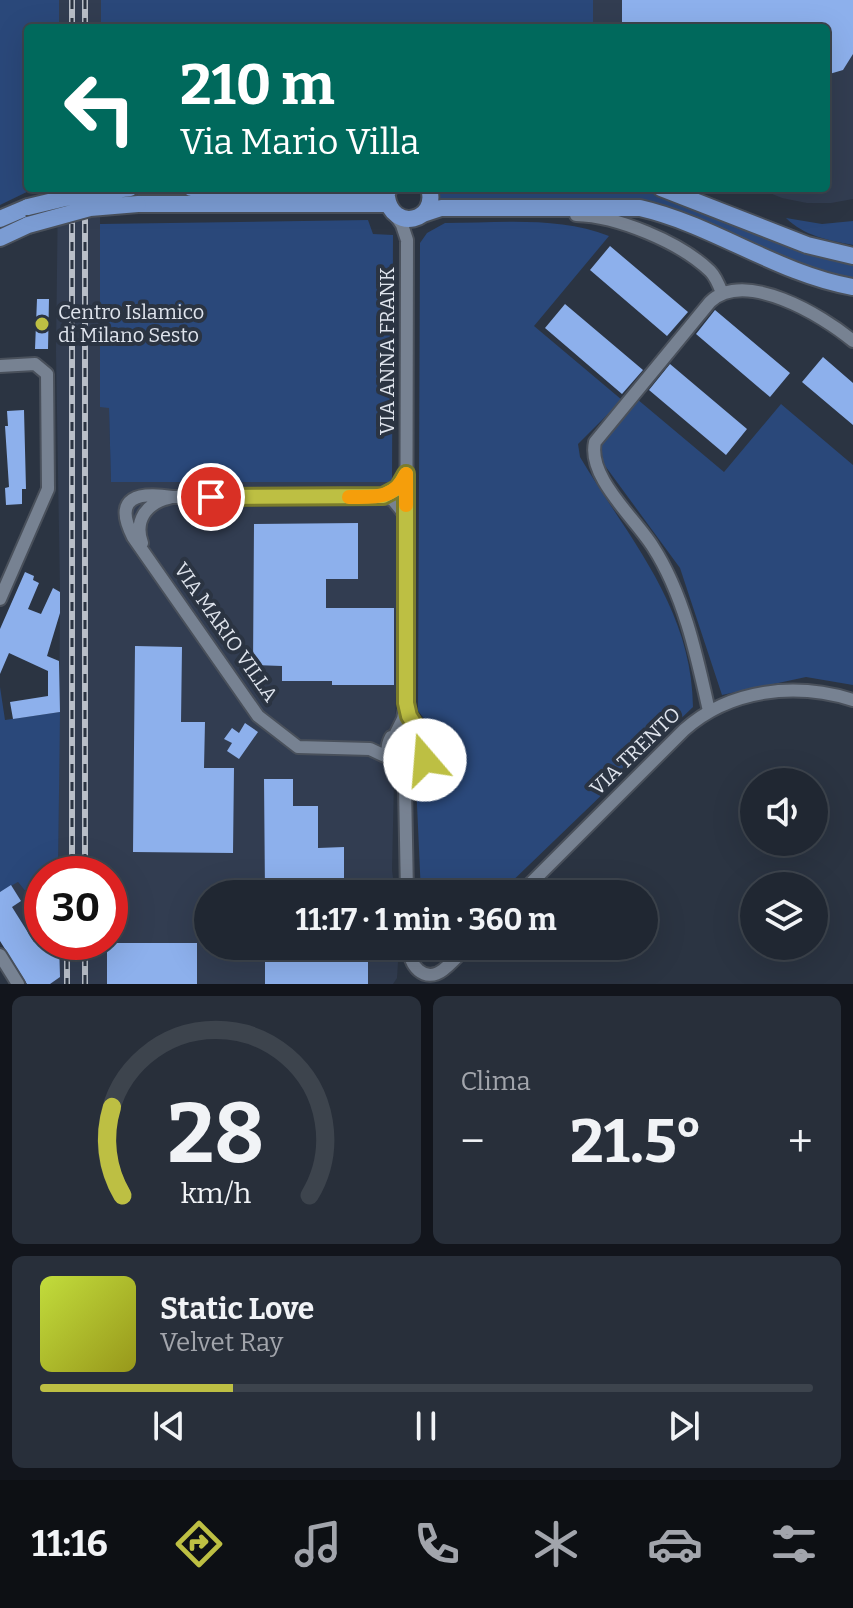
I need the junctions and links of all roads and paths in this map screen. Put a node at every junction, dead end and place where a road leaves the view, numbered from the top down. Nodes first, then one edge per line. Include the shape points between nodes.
1 (100, 192) edge
2 (263, 192) edge
3 (429, 192) edge
4 (671, 192) edge
5 (390, 199) edge
6 (522, 207) junction
7 (421, 215) junction
8 (0, 219) edge
9 (0, 238) edge
10 (407, 240) junction
11 (853, 256) edge
12 (850, 287) edge
13 (722, 293) junction
14 (853, 341) edge
15 (0, 366) edge
16 (406, 474) junction
17 (383, 496) junction
18 (172, 497) junction
19 (406, 516) junction
20 (145, 550) junction
21 (0, 599) edge
22 (853, 700) edge
23 (406, 703) junction
24 (709, 711) junction
25 (393, 735) junction
26 (421, 735) junction
27 (370, 749) junction
28 (392, 762) junction
29 (417, 768) junction
30 (406, 792) junction
31 (407, 880) edge
32 (534, 880) edge
33 (0, 955) edge
34 (448, 960) edge
35 (453, 960) edge
36 (410, 961) joint
37 (447, 966) junction
38 (18, 984) edge
39 (413, 984) edge
40 (430, 984) edge

1 - 8 main road, bridge via 28,207
2 - 5 main road
3 - 7 main road via 430,203
4 - 11 main road via 807,245
5 - 7 main road via 403,218
5 - 9 main road, bridge via 138,204 81,210
5 - 10 street, VIA ANNA FRANK
6 - 7 main road via 441,208
6 - 12 main road via 653,211
6 - 13 street via 541,214 593,216 648,232 708,269
7 - 10 street, VIA ANNA FRANK
10 - 16 street, VIA ANNA FRANK
13 - 14 street via 763,293 834,326
13 - 24 street via 600,433 593,451 601,478 649,540 669,576
15 - 21 street via 35,364 47,374 48,489
16 - 17 street via 398,488
16 - 19 street, VIA ANNA FRANK
17 - 18 street, VIA MARIO VILLA
17 - 19 street
18 - 20 street via 153,503 142,517 139,535
18 - 20 street, VIA MARIO VILLA via 146,494 126,508 129,529
19 - 23 street, VIA ANNA FRANK
20 - 27 street, VIA MARIO VILLA via 258,716 298,747
22 - 24 street, VIA TRENTO via 814,691 776,691
23 - 25 street, VIA ANNA FRANK
23 - 26 street, VIA ANNA FRANK
24 - 32 street, VIA TRENTO
25 - 26 street via 409,729
25 - 27 street
25 - 28 street via 386,750
26 - 29 street via 428,753
27 - 28 street, VIA MARIO VILLA
28 - 29 street via 409,771
28 - 30 street
29 - 30 street
30 - 31 street
33 - 38 street
34 - 37 street
35 - 37 street
36 - 37 street via 425,974
36 - 39 street
37 - 40 street

